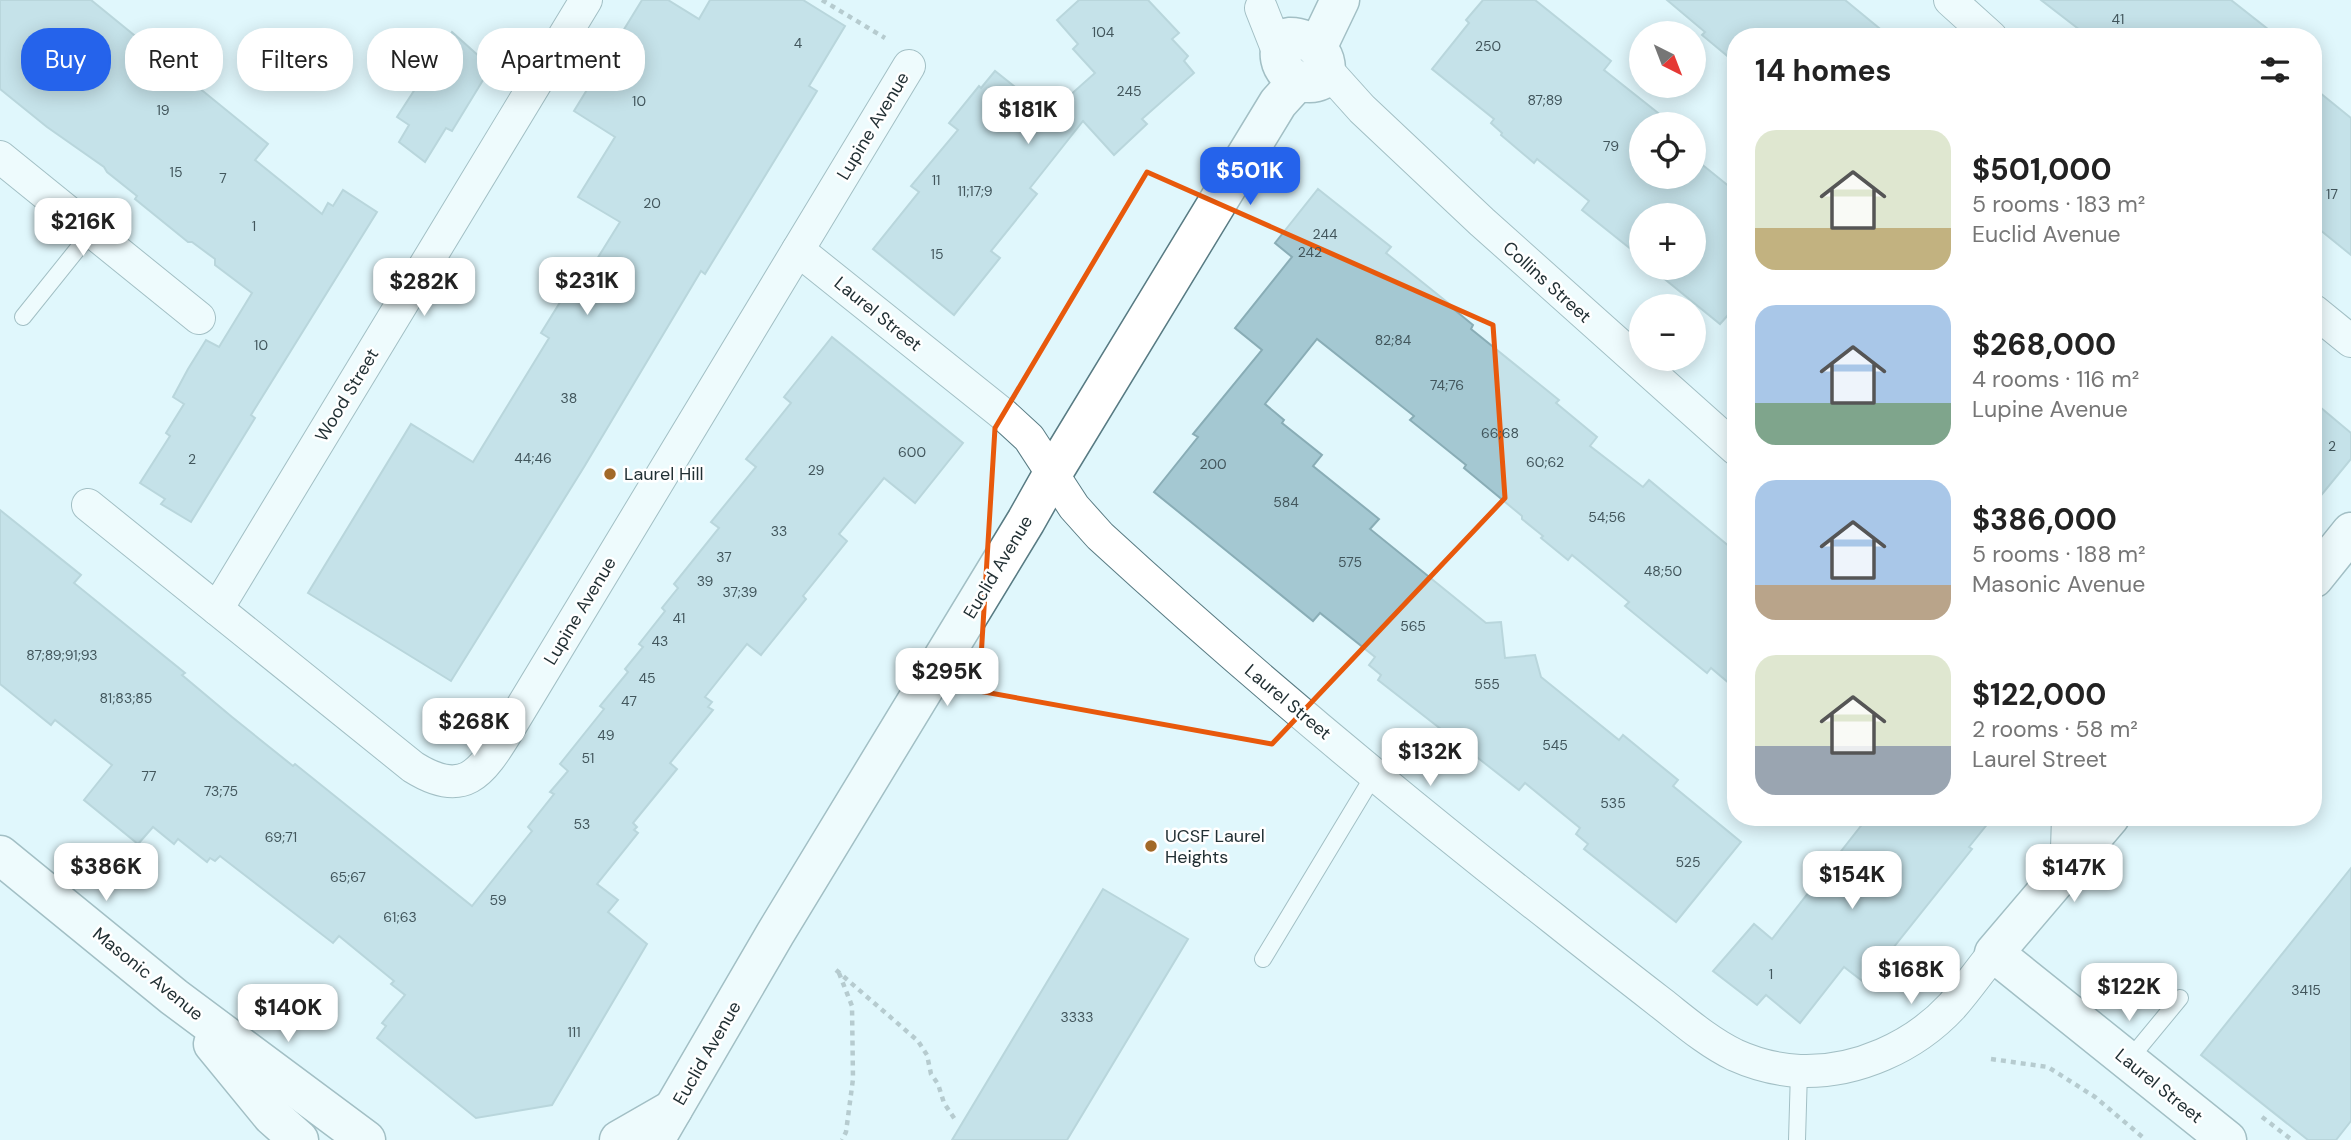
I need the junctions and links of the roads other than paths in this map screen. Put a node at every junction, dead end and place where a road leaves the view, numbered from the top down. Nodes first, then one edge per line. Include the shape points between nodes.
1 (586, 0) edge
2 (1951, 0) edge
3 (1340, 1) edge
4 (1258, 4) edge
5 (1981, 28) edge
6 (1298, 65) junction
7 (909, 66) dead end
8 (0, 157) edge
9 (92, 231) junction
10 (798, 250) junction
11 (23, 317) dead end
12 (2322, 317) edge
13 (199, 318) dead end
14 (2351, 341) edge
15 (1727, 441) edge
16 (1053, 473) junction
17 (88, 505) dead end
18 (2351, 532) edge
19 (2322, 569) edge
20 (217, 610) junction
21 (1374, 775) junction
22 (2068, 826) edge
23 (2102, 826) edge
24 (0, 856) edge
25 (2063, 871) junction
26 (1994, 953) junction
27 (1263, 959) dead end
28 (174, 997) junction
29 (2180, 998) dead end
30 (2128, 1061) junction
31 (1800, 1071) junction
32 (677, 1124) edge
33 (299, 1140) edge
34 (366, 1140) edge
35 (619, 1140) edge
36 (655, 1140) edge
37 (1797, 1140) edge
38 (2227, 1140) edge

1 - 20 street, Wood Street
2 - 5 street
3 - 6 street, Euclid Avenue
4 - 6 street, Collins Street
6 - 15 street, Collins Street via 1362,109 1538,275
6 - 16 street, Euclid Avenue
7 - 10 street, Lupine Avenue
8 - 9 street
9 - 11 lane
9 - 13 street
10 - 16 street, Laurel Street via 1004,415 1029,438
10 - 20 street, Lupine Avenue via 498,746 477,773 446,783 413,767
12 - 14 street
16 - 21 street, Laurel Street via 1100,536
16 - 32 street, Euclid Avenue via 775,934
17 - 20 street, Lupine Avenue
18 - 19 street
21 - 27 lane
21 - 31 street, Laurel Street via 1702,1035 1735,1055
22 - 25 street
23 - 25 street
24 - 28 street, Masonic Avenue
25 - 26 street
26 - 30 street, Laurel Street
26 - 31 street, Laurel Street via 1950,1007 1895,1049 1864,1063
28 - 33 street via 272,1116
28 - 34 street, Masonic Avenue
29 - 30 lane
30 - 38 street, Laurel Street
31 - 37 lane
32 - 35 street
32 - 36 street, Euclid Avenue

